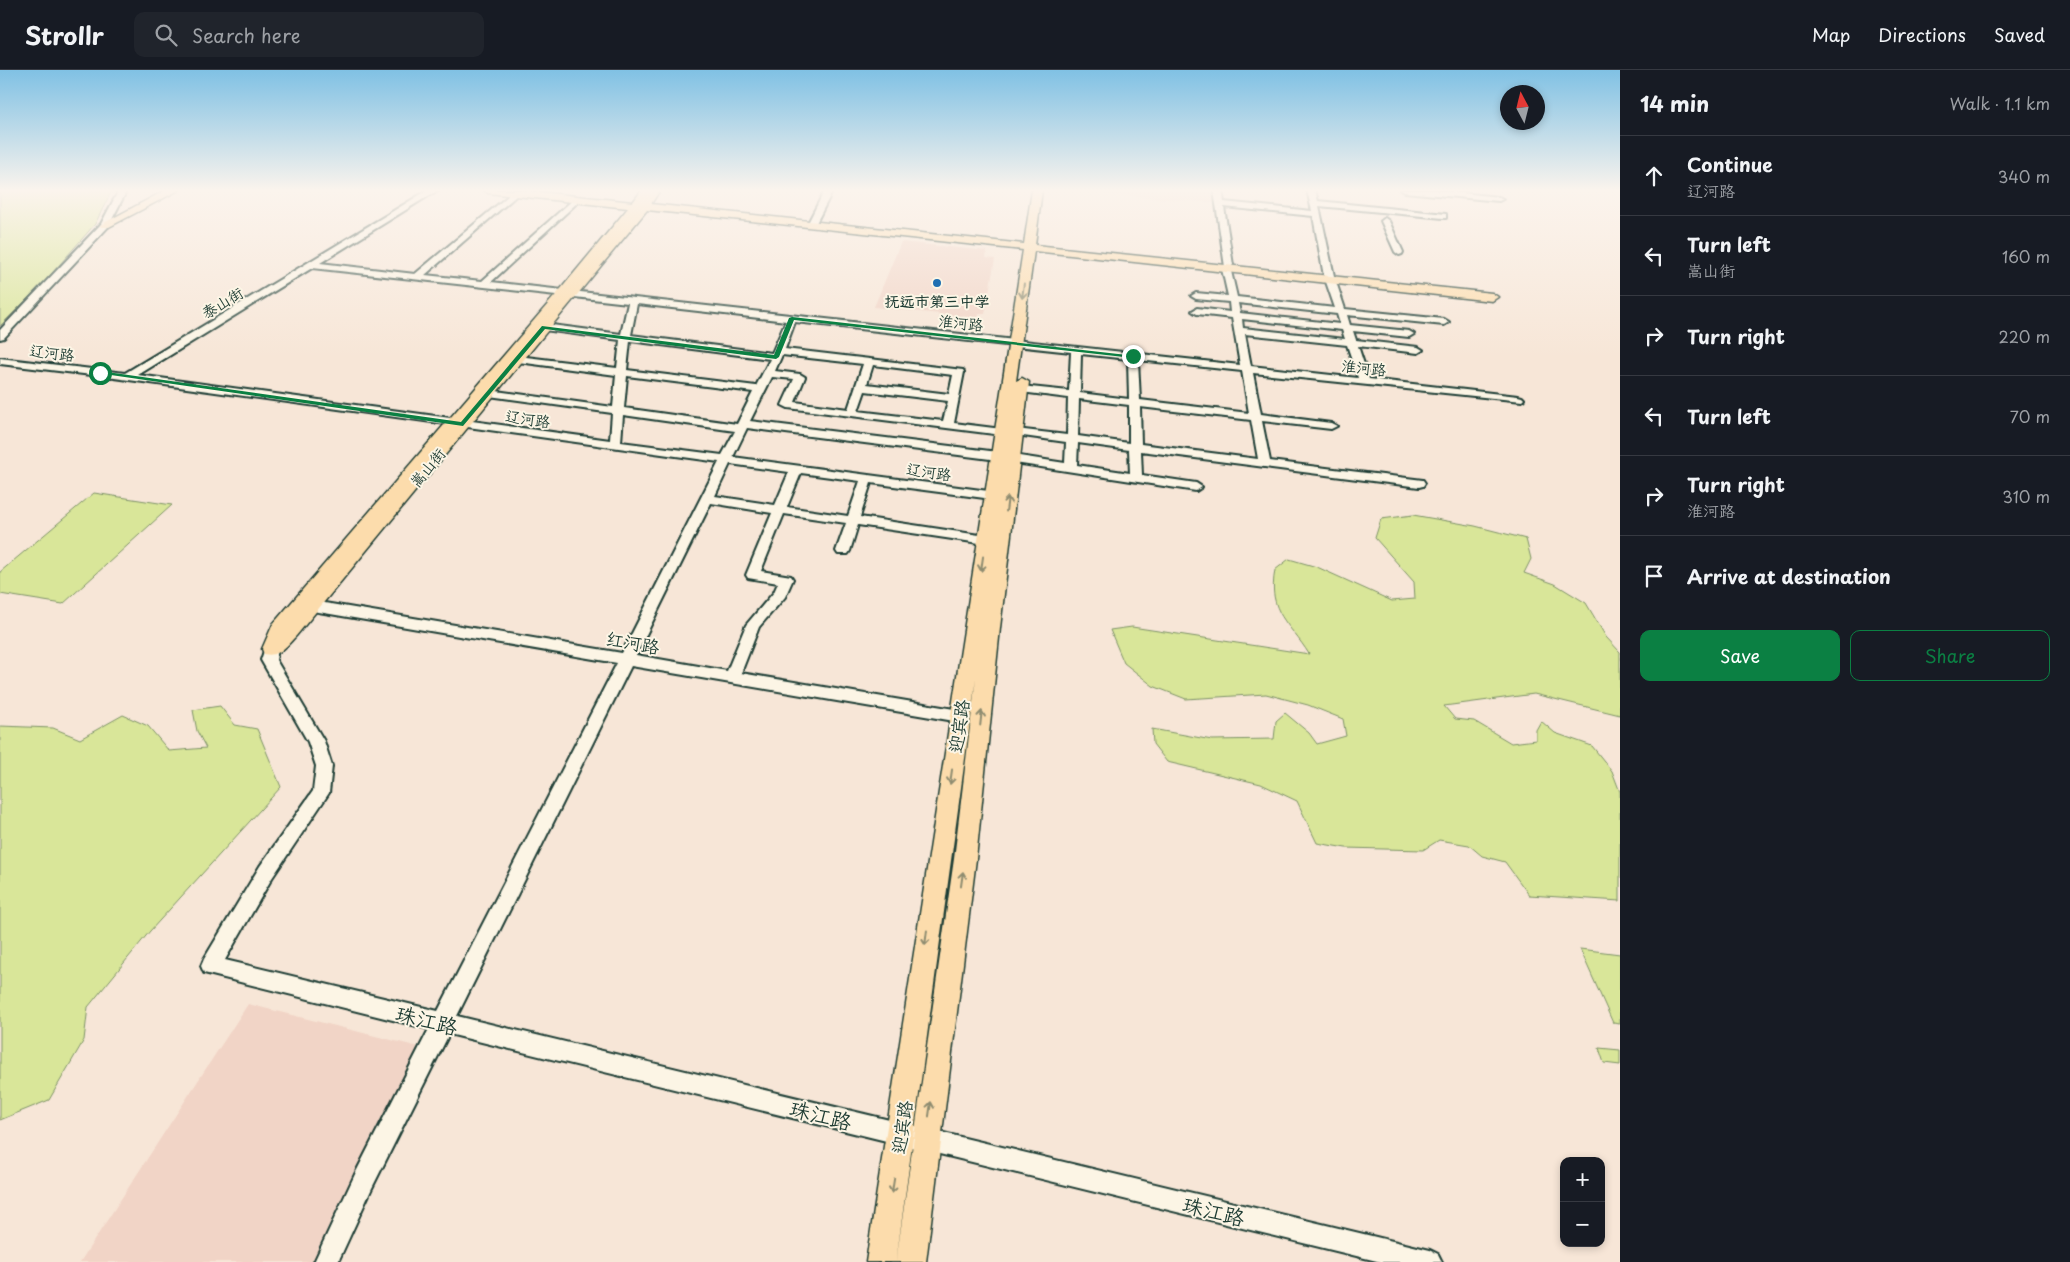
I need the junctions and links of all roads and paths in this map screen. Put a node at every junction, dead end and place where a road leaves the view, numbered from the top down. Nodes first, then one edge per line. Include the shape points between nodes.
1 (84, 246) edge
2 (343, 246) edge
3 (455, 246) edge
4 (526, 246) edge
5 (607, 246) edge
6 (1025, 246) edge
7 (1025, 246) edge
8 (1028, 246) junction
9 (1225, 246) edge
10 (1324, 246) edge
11 (1396, 246) edge
12 (1399, 252) dead end
13 (311, 265) junction
14 (1227, 267) junction
15 (417, 277) junction
16 (1330, 278) junction
17 (484, 284) junction
18 (568, 294) junction
19 (1491, 295) dead end
20 (1196, 296) dead end
21 (633, 300) junction
22 (1232, 300) junction
23 (1032, 306) dead end
24 (1197, 311) dead end
25 (1340, 311) junction
26 (1236, 315) junction
27 (792, 318) junction
28 (1444, 322) dead end
29 (544, 327) junction
30 (1346, 327) junction
31 (1238, 330) junction
32 (1409, 334) dead end
33 (0, 336) edge
34 (625, 338) junction
35 (1352, 343) junction
36 (1021, 344) junction
37 (1076, 350) junction
38 (1418, 350) dead end
39 (777, 354) junction
40 (1133, 356) junction
41 (518, 358) junction
42 (0, 361) edge
43 (869, 362) junction
44 (1246, 369) junction
45 (621, 371) junction
46 (768, 373) junction
47 (126, 376) junction
48 (1365, 382) junction
49 (861, 387) junction
50 (1022, 389) junction
51 (760, 390) junction
52 (489, 393) junction
53 (1075, 395) junction
54 (954, 398) junction
55 (1518, 400) dead end
56 (1135, 402) junction
57 (617, 411) junction
58 (852, 413) junction
59 (1255, 416) junction
60 (459, 424) junction
61 (948, 425) junction
62 (742, 426) junction
63 (1331, 426) dead end
64 (1009, 432) junction
65 (1072, 439) junction
66 (615, 445) junction
67 (1135, 448) junction
68 (1005, 458) junction
69 (726, 460) junction
70 (1265, 464) junction
71 (797, 468) junction
72 (1070, 468) junction
73 (867, 477) junction
74 (1136, 477) junction
75 (1419, 483) dead end
76 (1196, 487) dead end
77 (992, 495) junction
78 (707, 499) junction
79 (779, 509) junction
80 (853, 520) junction
81 (986, 540) junction
82 (842, 551) dead end
83 (306, 605) junction
84 (269, 654) joint
85 (627, 660) junction
86 (732, 678) junction
87 (960, 716) junction
88 (444, 1023) junction
89 (901, 1134) junction
90 (926, 1140) junction
91 (326, 1262) edge
92 (882, 1262) edge
93 (911, 1262) edge
94 (1430, 1262) edge

1 - 33 street
2 - 13 street, 泰山街
3 - 15 street
4 - 17 street
5 - 18 main road, 嵩山街
6 - 8 main road
7 - 8 main road
8 - 14 main road
8 -> 36 main road, 迎宾路
9 - 14 street
10 - 16 street
11 - 12 street
13 - 15 street, 淮河路
13 - 47 street, 泰山街
14 - 16 main road
14 - 22 street
15 - 17 street, 淮河路
16 - 19 main road
16 - 25 street
17 - 18 street, 淮河路
18 - 21 street, 淮河路
18 - 29 main road, 嵩山街
18 - 60 main road, 嵩山街
20 - 22 street
21 - 27 street, 淮河路
21 - 34 street
22 - 25 street
22 - 26 street
23 - 36 main road, 迎宾路
24 - 26 street
25 - 28 street
25 - 30 street
26 - 30 street
26 - 31 street
27 - 36 street, 淮河路
27 - 39 street
29 - 34 street
29 - 41 main road, 嵩山街
30 - 32 street
30 - 35 street
31 - 35 street
31 - 44 street
34 - 39 street
34 - 45 street
35 - 38 street
35 - 48 street
36 - 37 street, 淮河路
36 - 50 main road, 迎宾路
36 - 64 main road, 迎宾路
37 - 40 street, 淮河路
37 - 53 street
39 - 43 street
39 - 46 street
40 - 44 street, 淮河路
40 - 56 street
41 - 45 street
41 - 52 main road, 嵩山街
42 - 47 street, 辽河路
43 - 49 street
43 - 54 street via 959,372
44 - 48 street, 淮河路
44 - 59 street
45 - 51 street
45 - 57 street
46 - 51 street
46 - 58 street via 800,377 788,405
47 - 60 street, 辽河路
48 - 55 street, 淮河路
49 - 54 street
49 - 58 street
50 - 53 street
50 - 64 main road, 迎宾路
51 - 62 street
52 - 57 street
52 - 60 main road, 嵩山街
53 - 56 street
53 - 65 street
54 - 61 street
56 - 59 street
56 - 67 street
57 - 62 street
57 - 66 street
58 - 61 street
59 - 63 street
59 - 70 street
60 - 66 street, 辽河路
60 - 83 main road, 嵩山街
61 - 64 street
62 - 68 street
62 - 69 street
64 - 65 street
64 - 68 main road, 迎宾路
65 - 67 street
65 - 72 street
66 - 69 street, 辽河路
67 - 70 street
67 - 74 street
68 - 72 street
68 - 77 main road, 迎宾路
90 -> 68 main road, 迎宾路 via 965,860
69 - 71 street, 辽河路
69 - 78 street
70 - 75 street
71 - 73 street, 辽河路
71 - 79 street
72 - 74 street
73 - 77 street, 辽河路
73 - 80 street
74 - 76 street
77 - 81 main road, 迎宾路
78 - 79 street
78 - 85 street
79 - 80 street
79 - 86 street via 753,575 786,579 780,594 753,625
80 - 81 street
80 - 82 street
81 -> 87 main road, 迎宾路
83 - 84 main road, 嵩山街 via 280,630
83 - 85 street, 红河路
84 - 88 street, 珠江路 via 316,741 324,766 321,793 266,872 211,966
85 - 86 street, 红河路
85 - 88 street
86 - 87 street, 红河路
87 -> 89 main road, 迎宾路
88 - 89 street, 珠江路
88 - 91 street
89 - 90 street, 珠江路
89 -> 92 main road, 迎宾路
90 - 93 main road, 迎宾路
90 - 94 street, 珠江路

